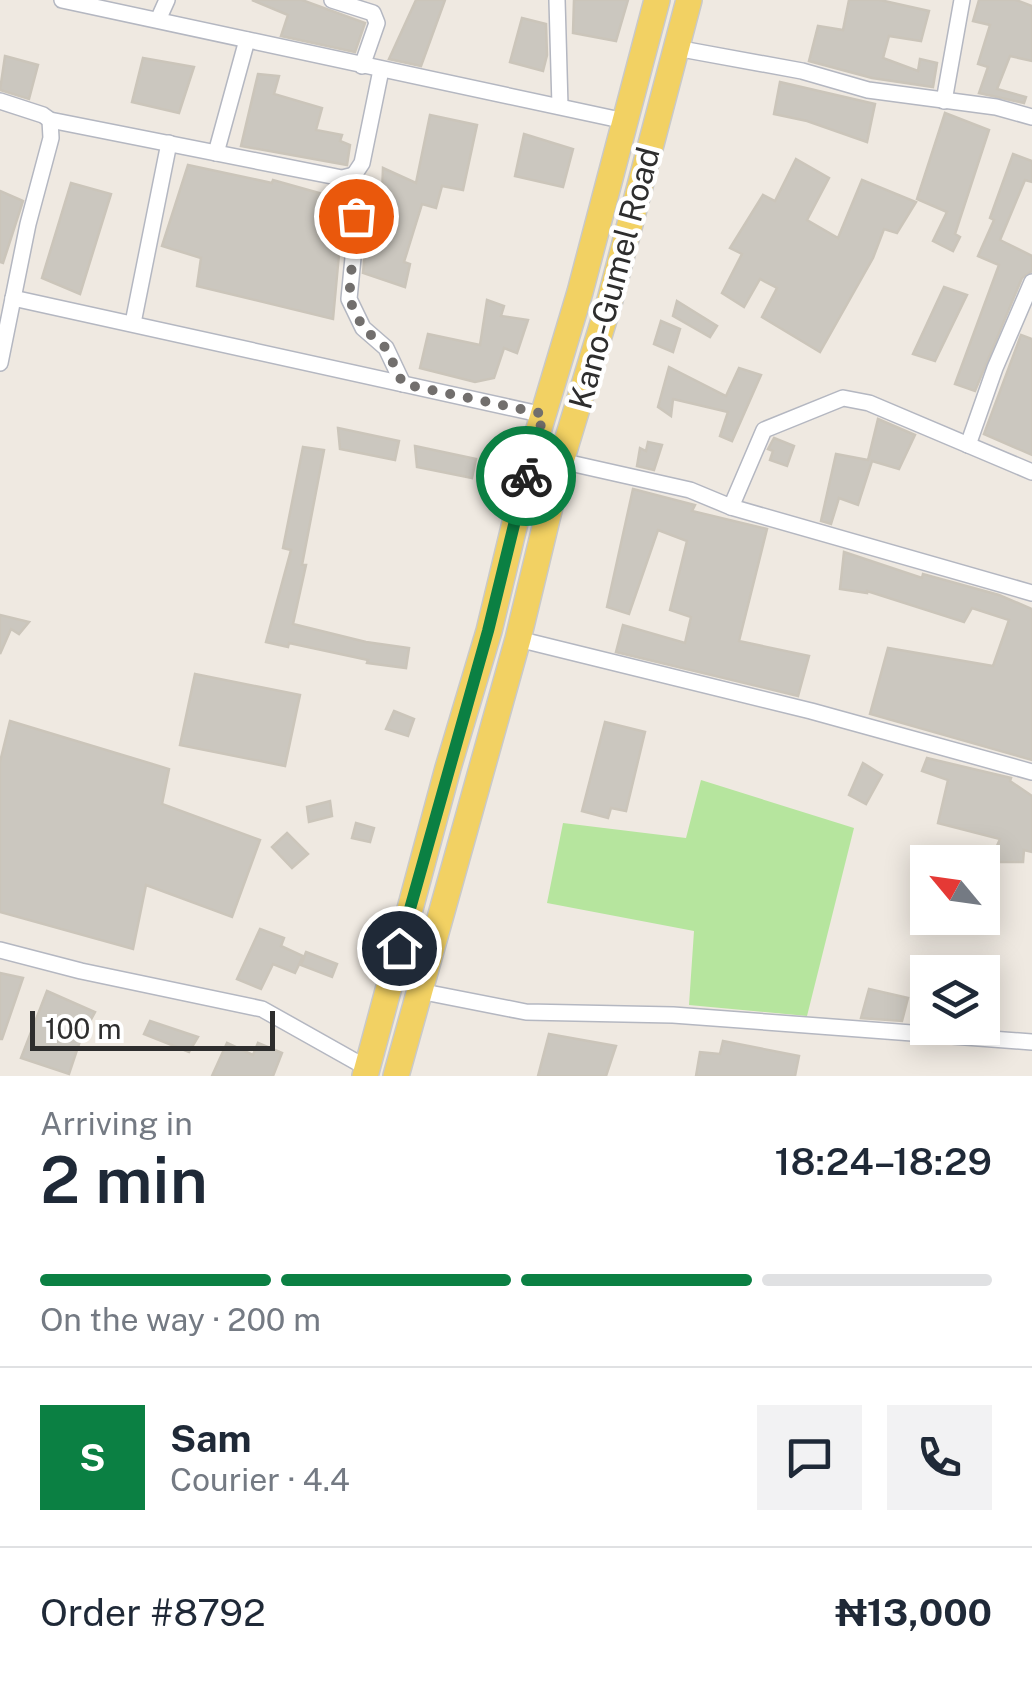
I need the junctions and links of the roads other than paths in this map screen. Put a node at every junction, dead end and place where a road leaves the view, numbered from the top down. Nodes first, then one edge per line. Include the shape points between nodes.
1 (62, 0) edge
2 (167, 0) edge
3 (332, 0) edge
4 (557, 0) edge
5 (658, 0) edge
6 (689, 0) edge
7 (962, 0) edge
8 (158, 20) junction
9 (247, 40) junction
10 (676, 48) junction
11 (362, 66) junction
12 (382, 70) junction
13 (0, 101) edge
14 (944, 102) junction
15 (560, 106) junction
16 (1032, 117) edge
17 (50, 120) junction
18 (625, 121) junction
19 (169, 143) junction
20 (216, 153) junction
21 (354, 175) junction
22 (1032, 282) edge
23 (12, 298) junction
24 (132, 323) junction
25 (1014, 326) junction
26 (1032, 331) edge
27 (0, 362) edge
28 (403, 384) junction
29 (544, 414) junction
30 (968, 445) junction
31 (562, 461) junction
32 (1032, 472) edge
33 (731, 507) junction
34 (1032, 593) edge
35 (518, 639) junction
36 (1032, 772) edge
37 (0, 950) edge
38 (419, 992) junction
39 (1032, 1042) edge
40 (366, 1072) edge
41 (396, 1076) edge

1 - 8 street
2 - 8 street
3 - 11 street via 372,13 377,23
4 - 15 street
5 - 18 main road, Kano-Gumel Road
6 - 10 main road, Kano-Gumel Road
7 - 14 street
8 - 9 street
9 - 11 street
9 - 20 street
10 - 14 street
10 - 31 main road, Kano-Gumel Road
11 - 12 street
12 - 15 street
12 - 21 street
13 - 17 street
14 - 16 street
15 - 18 street
17 - 19 street
17 - 23 street via 52,138
18 - 29 main road, Kano-Gumel Road
19 - 20 street
19 - 24 street
20 - 21 street
21 - 28 street via 359,196 349,299
22 - 25 street
23 - 24 street
23 - 27 street
24 - 28 street
25 - 26 street
25 - 30 street
28 - 29 street
29 - 40 main road, Kano-Gumel Road
30 - 32 street
30 - 33 street via 869,402 843,398 764,430
31 - 33 street via 690,490
31 - 35 main road, Kano-Gumel Road
33 - 34 street
35 - 36 street
35 - 38 main road, Kano-Gumel Road
37 - 40 street via 262,1009
38 - 39 street via 526,1012 673,1015
38 - 41 main road, Kano-Gumel Road

